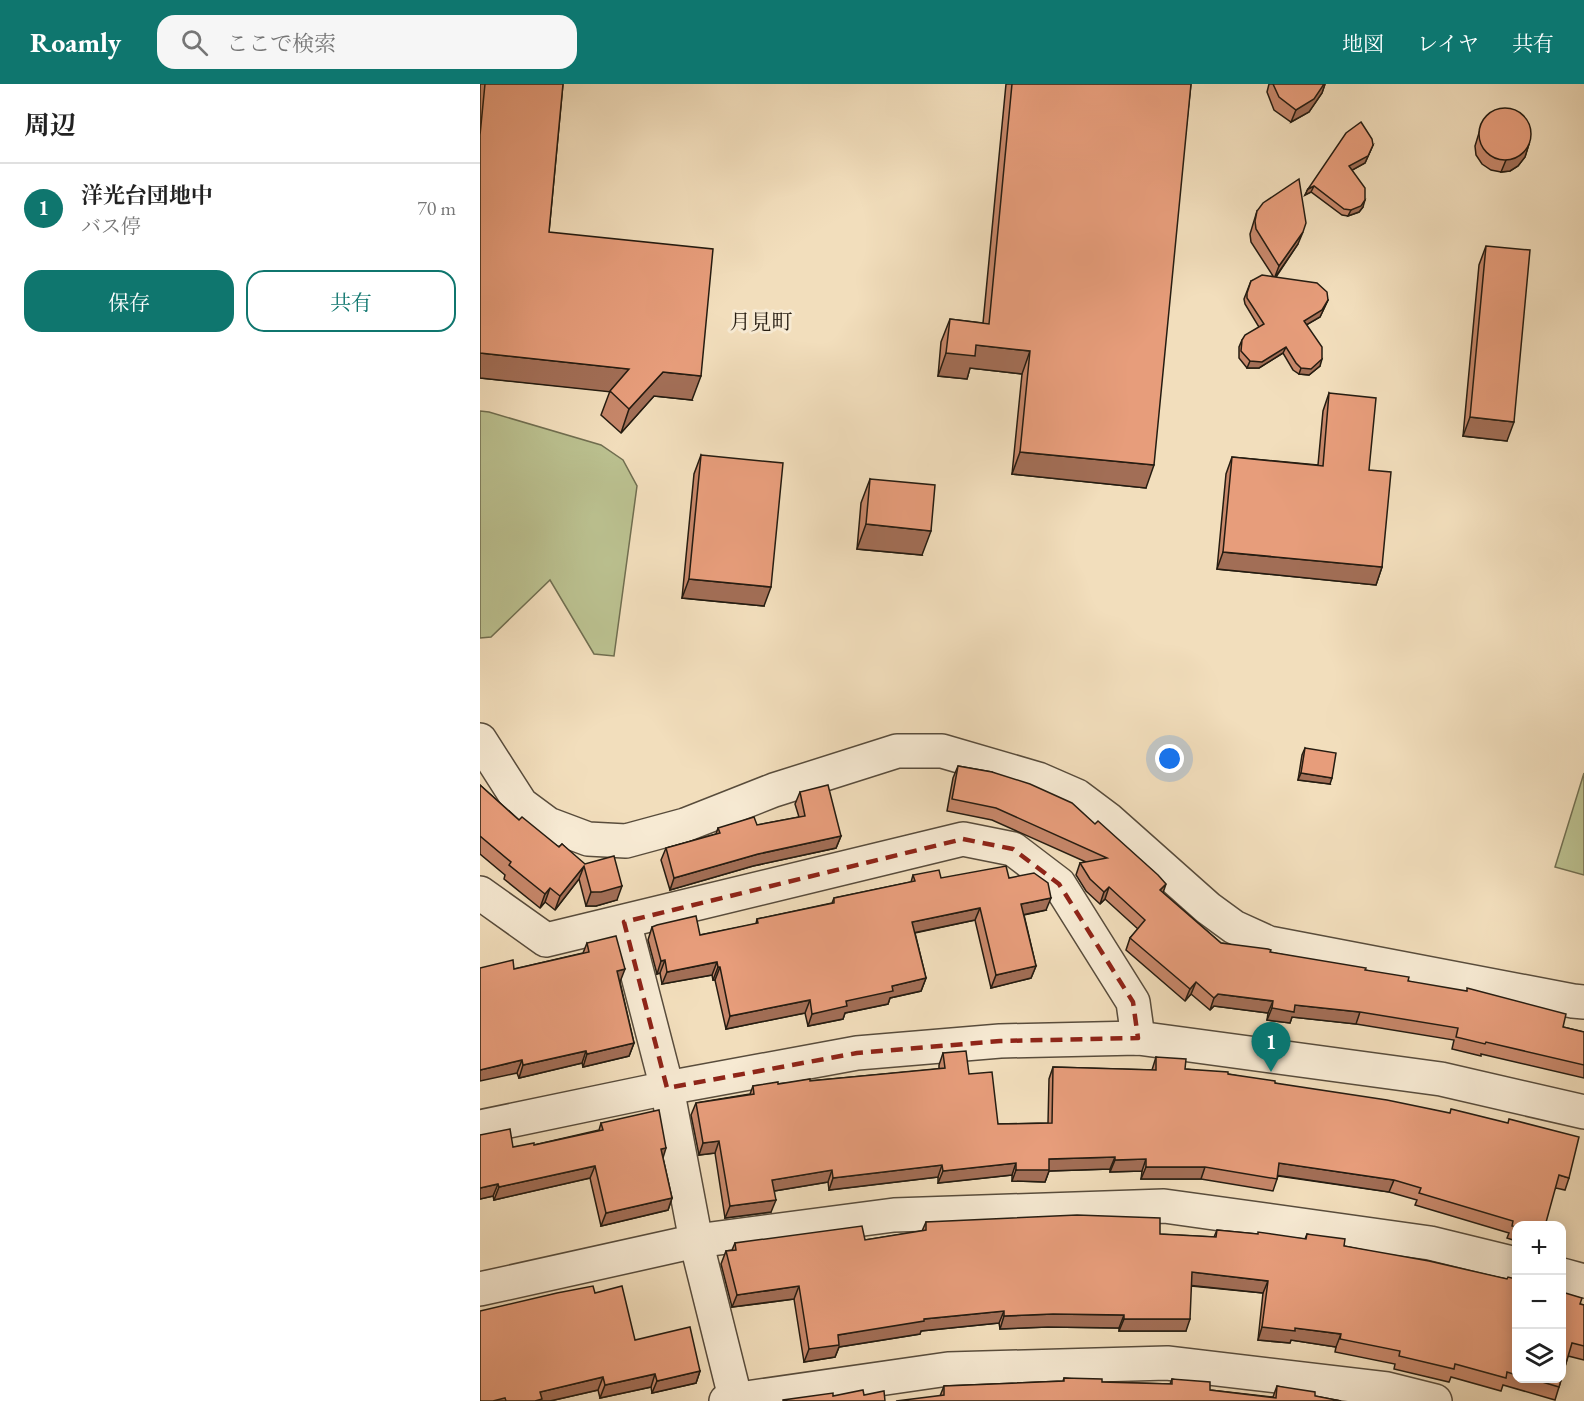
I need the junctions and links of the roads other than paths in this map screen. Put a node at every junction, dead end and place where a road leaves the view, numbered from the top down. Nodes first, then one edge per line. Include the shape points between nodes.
1 (480, 740) edge
2 (484, 900) edge
3 (624, 922) junction
4 (1584, 1002) edge
5 (1138, 1038) junction
6 (667, 1088) junction
7 (1584, 1112) edge
8 (480, 1127) edge
9 (696, 1241) junction
10 (1512, 1263) edge
11 (1566, 1276) edge
12 (1584, 1281) edge
13 (480, 1289) edge
14 (733, 1400) edge
15 (1436, 1401) edge

1 - 4 street via 521,804 548,824 588,839 626,841 685,825 774,790 897,751 942,751 1038,778 1077,796 1208,908 1234,927 1269,943
2 - 3 street via 546,940
3 - 5 street via 963,839 1013,849 1059,884 1133,1002
3 - 6 street
5 - 6 street via 1000,1041 857,1053
5 - 7 street via 1441,1079
6 - 8 street
6 - 9 street
9 - 10 street via 894,1215 1164,1206 1430,1244
9 - 13 street
9 - 14 street
11 - 12 street
14 - 15 street via 948,1369 1167,1363 1387,1389

